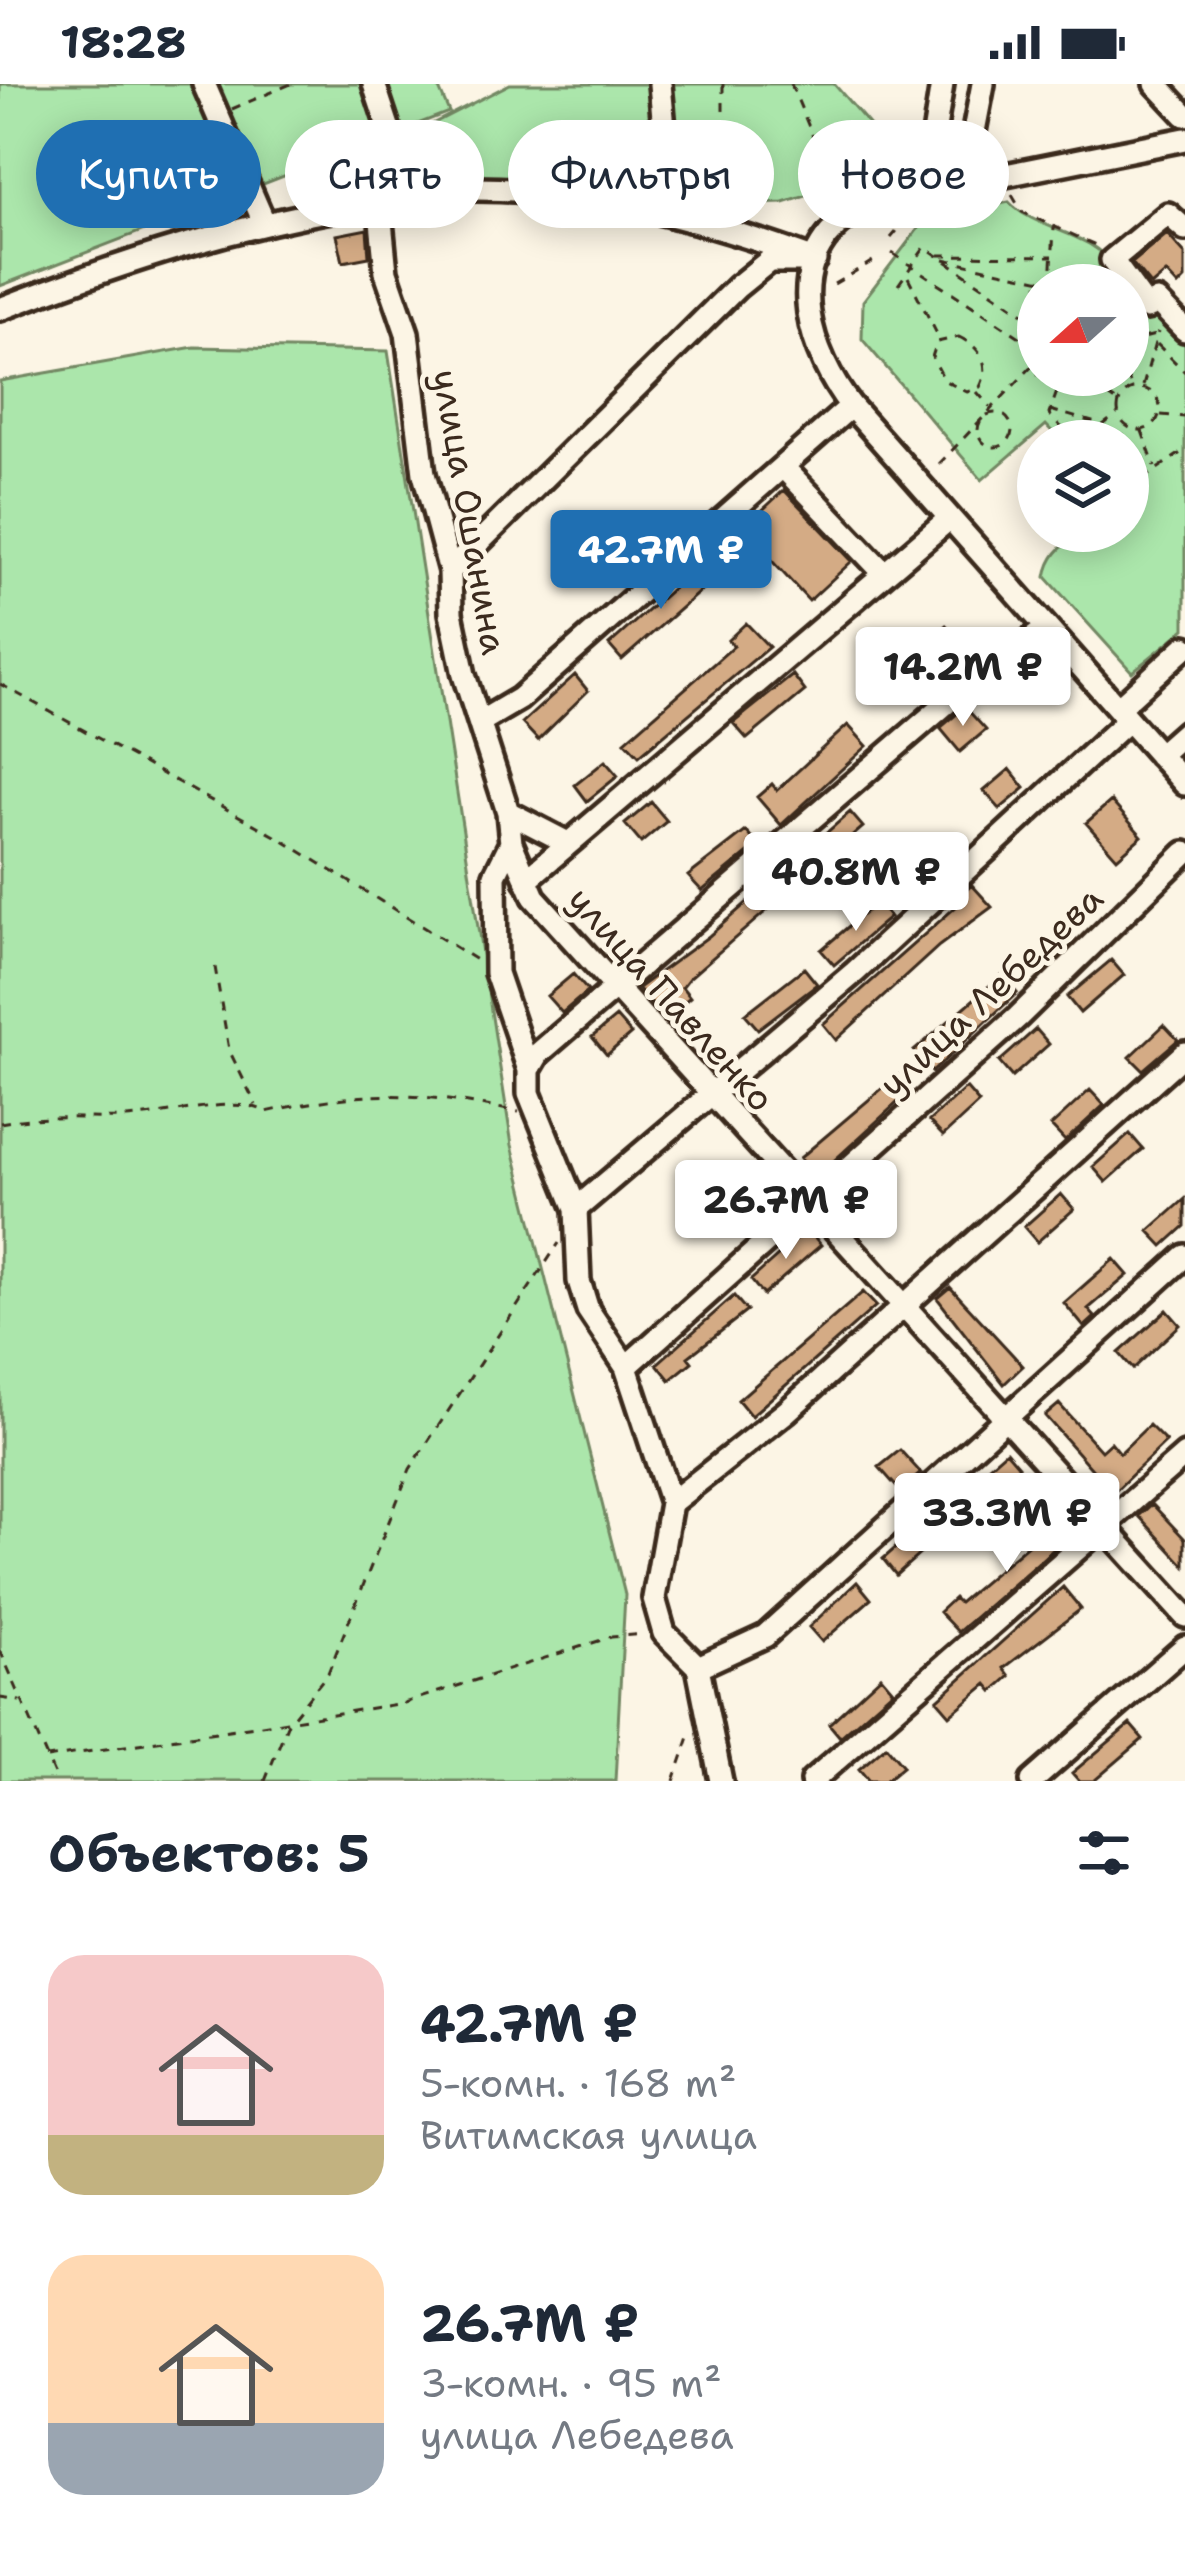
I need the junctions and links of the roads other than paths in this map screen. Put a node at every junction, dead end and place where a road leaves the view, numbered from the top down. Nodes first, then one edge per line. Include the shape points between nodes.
1 (204, 84) edge
2 (374, 84) edge
3 (660, 84) edge
4 (942, 84) edge
5 (983, 84) edge
6 (1156, 84) edge
7 (1185, 115) edge
8 (386, 120) edge
9 (663, 120) edge
10 (935, 120) edge
11 (976, 120) edge
12 (1185, 139) edge
13 (1009, 175) edge
14 (285, 216) edge
15 (263, 220) junction
16 (382, 228) edge
17 (718, 228) edge
18 (838, 228) edge
19 (1185, 230) edge
20 (815, 260) junction
21 (0, 309) edge
22 (1185, 330) edge
23 (851, 406) junction
24 (784, 468) junction
25 (950, 518) junction
26 (450, 571) junction
27 (884, 573) junction
28 (1047, 628) junction
29 (1185, 647) edge
30 (1123, 714) junction
31 (480, 722) junction
32 (1185, 732) edge
33 (1159, 755) junction
34 (1185, 784) edge
35 (508, 812) junction
36 (566, 842) junction
37 (511, 843) junction
38 (1185, 853) edge
39 (526, 880) junction
40 (617, 989) junction
41 (1185, 1053) edge
42 (529, 1070) junction
43 (714, 1094) junction
44 (810, 1202) junction
45 (576, 1209) junction
46 (1185, 1256) edge
47 (906, 1304) junction
48 (626, 1367) junction
49 (1007, 1417) junction
50 (1185, 1455) edge
51 (670, 1503) junction
52 (1105, 1525) junction
53 (1185, 1616) edge
54 (1185, 1647) edge
55 (698, 1667) junction
56 (721, 1781) edge
57 (812, 1781) edge
58 (1032, 1781) edge

1 - 15 street
2 - 8 street
3 - 9 street
4 - 10 street
5 - 11 street
6 - 7 street
12 - 13 street
14 - 15 street
15 - 21 street via 152,251
16 - 26 street, улица Ошанина via 386,272 407,333 424,474
17 - 20 street
18 - 20 street
19 - 22 street via 1168,214 1112,260 1147,308 1157,301
20 - 23 street via 810,329 830,380
20 - 26 street via 770,261 737,287
23 - 24 street
23 - 25 street
24 - 27 street
24 - 31 street via 519,699
25 - 27 street
25 - 28 street
26 - 31 street, улица Ошанина via 451,613
27 - 36 street
28 - 30 street
28 - 40 street via 964,688
29 - 30 street
30 - 33 street
30 - 43 street via 855,972
31 - 35 street, улица Ошанина
32 - 33 street
33 - 34 street
35 - 36 street
35 - 37 street, улица Ошанина
36 - 39 street
37 - 39 street, улица Павленко
37 - 42 street, улица Ошанина via 495,875 496,973
38 - 44 street, улица Лебедева via 1018,1017
39 - 40 street, улица Павленко
40 - 42 street
40 - 43 street, улица Павленко
41 - 47 street
42 - 45 street, улица Ошанина via 529,1093
43 - 44 street, улица Павленко
43 - 45 street
44 - 47 street, улица Павленко
44 - 48 street, улица Лебедева
45 - 48 street, улица Ошанина via 579,1280
46 - 49 street
47 - 49 street, улица Павленко
47 - 51 street
48 - 51 street, улица Ошанина
49 - 52 street, улица Павленко
49 - 55 street via 765,1636
50 - 52 street
51 - 55 street via 654,1574 664,1633
52 - 53 street, улица Павленко
52 - 57 street
54 - 58 street
55 - 56 street

